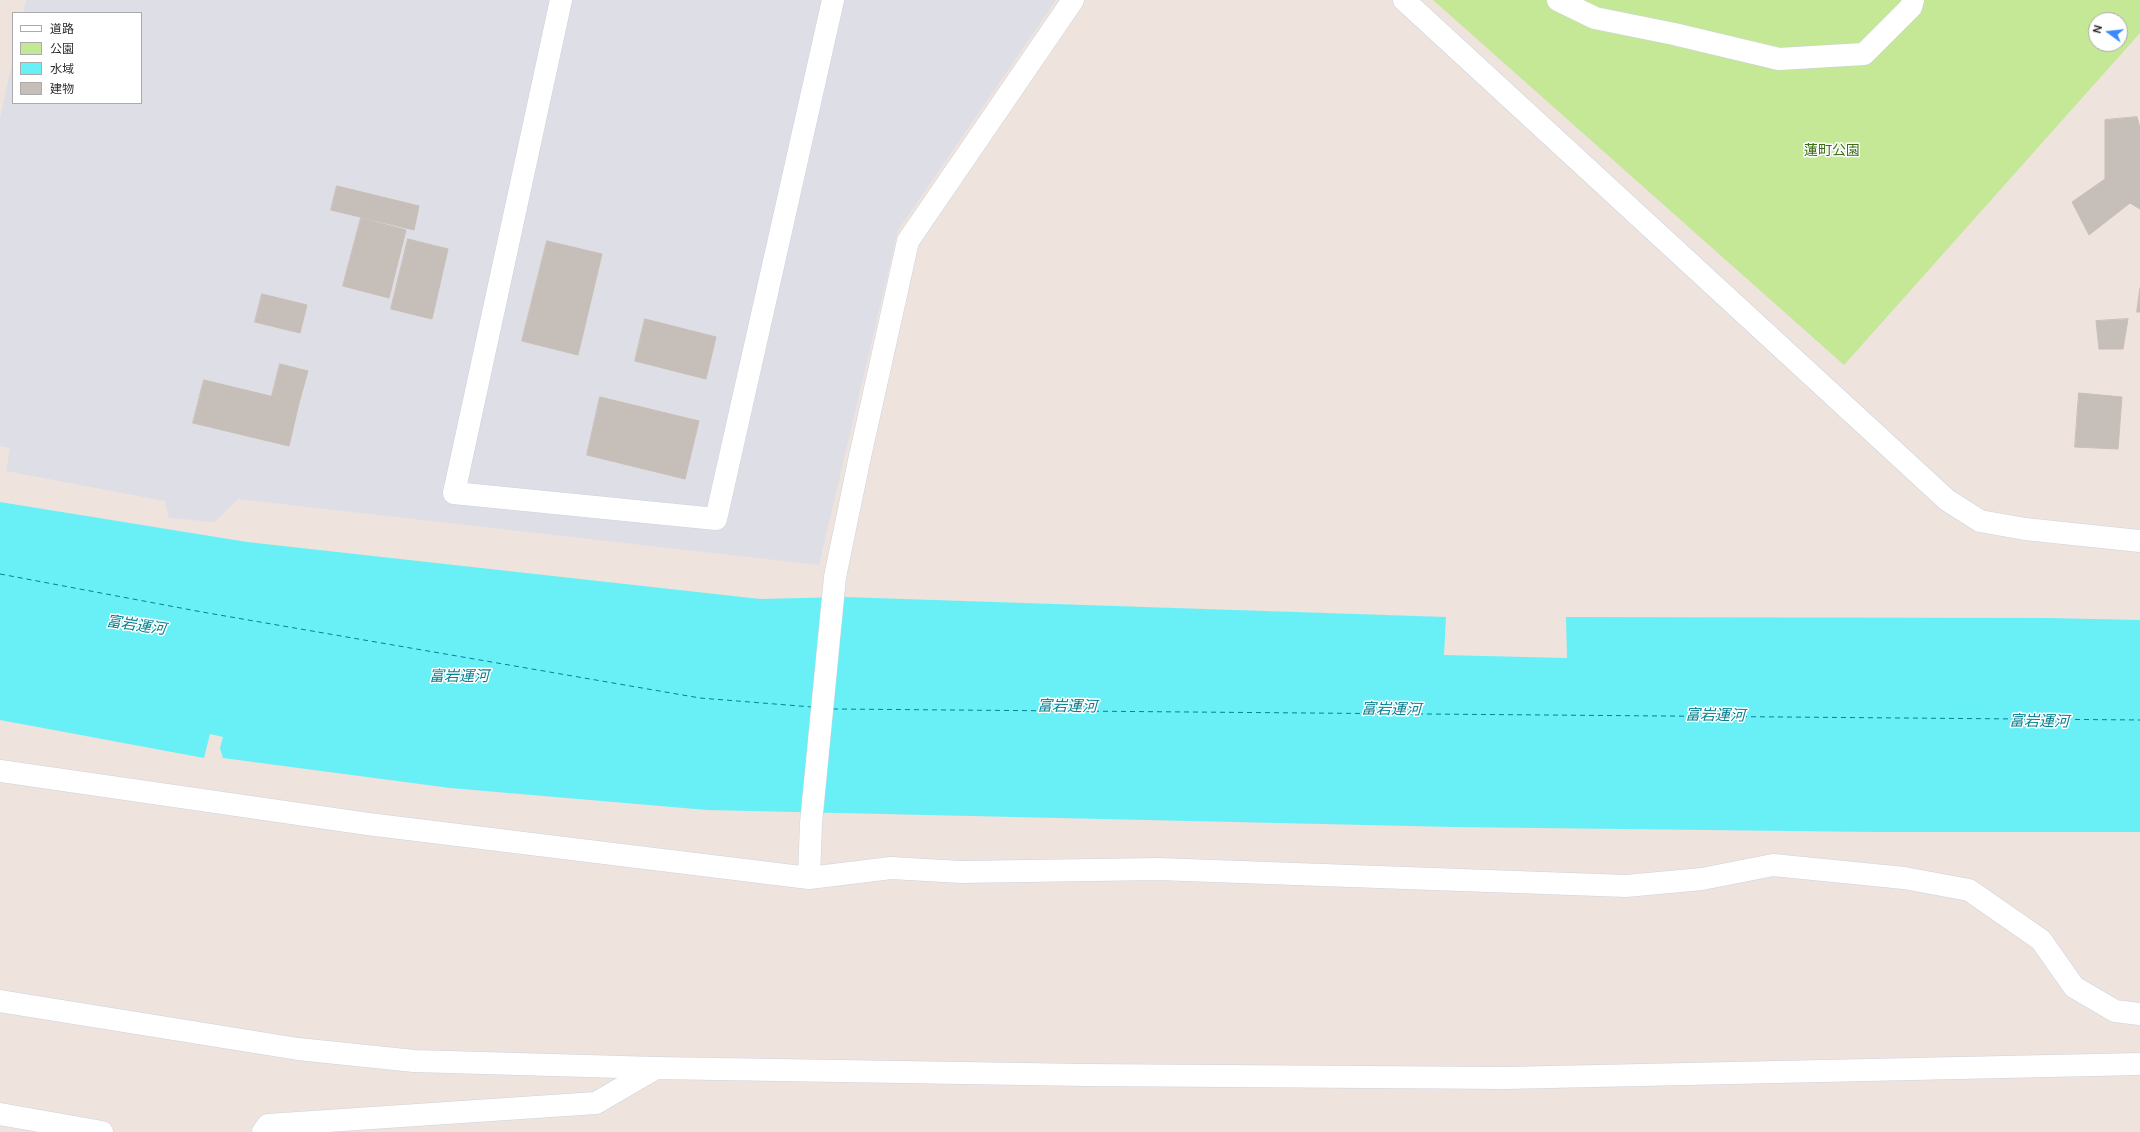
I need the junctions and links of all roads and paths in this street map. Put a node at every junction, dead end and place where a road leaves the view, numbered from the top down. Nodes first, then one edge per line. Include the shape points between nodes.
1 (561, 0) edge
2 (833, 0) edge
3 (1072, 0) edge
4 (1404, 0) edge
5 (1558, 0) edge
6 (1913, 0) edge
7 (2140, 540) edge
8 (0, 770) edge
9 (808, 878) junction
10 (0, 1001) edge
11 (2140, 1014) edge
12 (2140, 1064) edge
13 (656, 1068) junction
14 (0, 1114) edge
15 (102, 1132) edge
16 (263, 1132) edge

1 - 2 street via 454,493 716,519
3 - 9 street via 908,241 835,577
4 - 7 street via 1947,500 1980,521 2025,529
5 - 6 street via 1595,18 1779,59 1864,54 1911,7
8 - 9 street via 368,824
9 - 11 street via 891,868 961,872 1158,869 1626,886 1702,879 1773,865 1904,878 1969,890 2041,940 2074,987 2115,1010
10 - 13 street via 298,1049 414,1061
12 - 13 street via 1506,1078
13 - 16 street via 596,1103 268,1125
14 - 15 street

